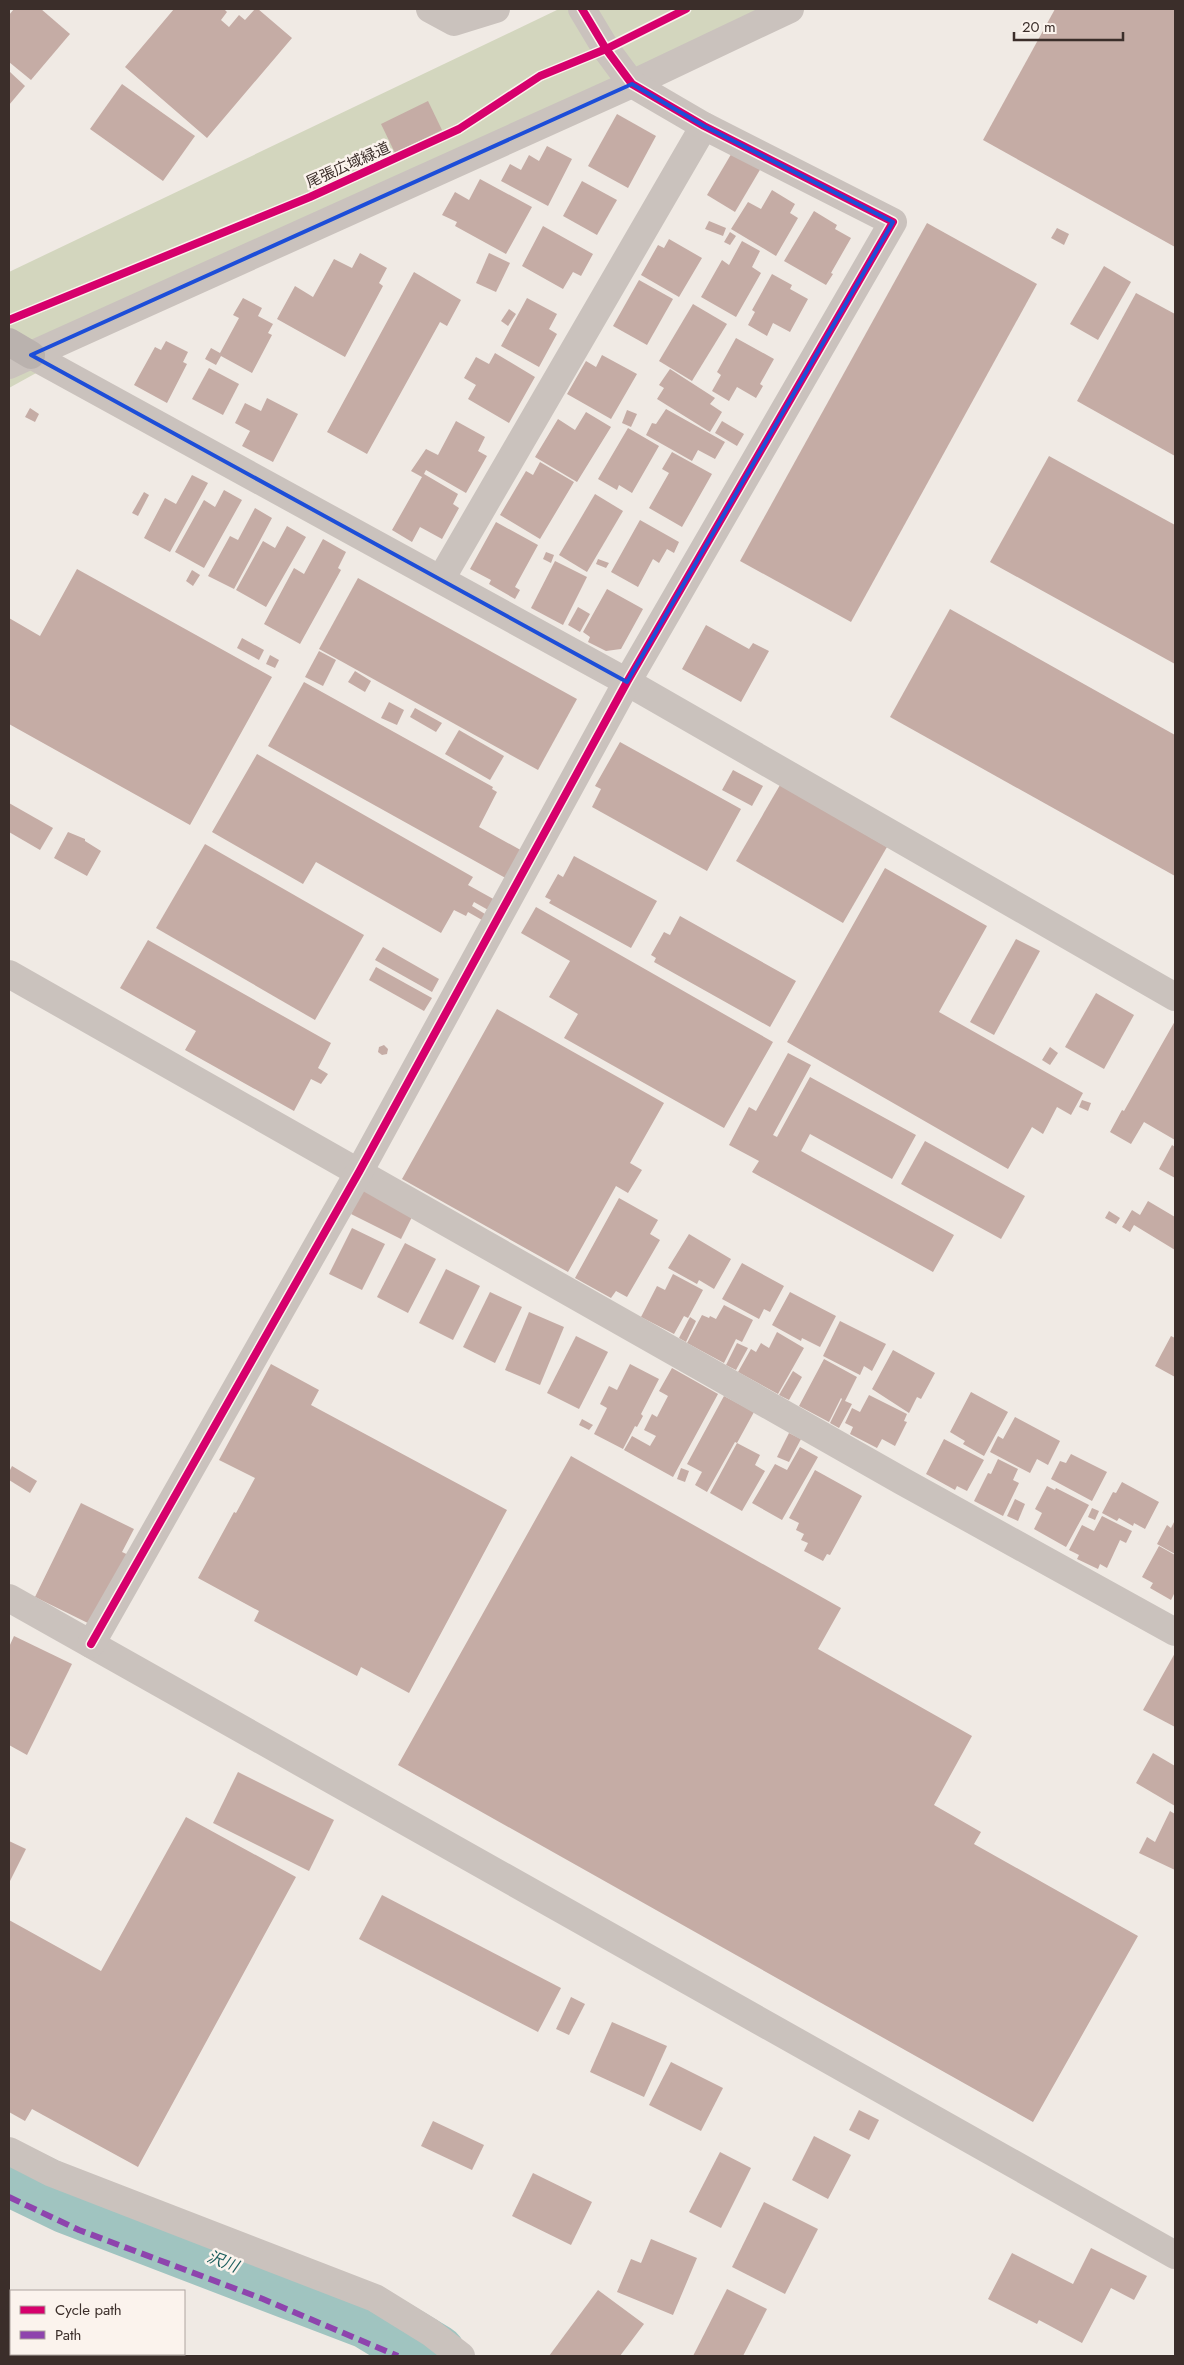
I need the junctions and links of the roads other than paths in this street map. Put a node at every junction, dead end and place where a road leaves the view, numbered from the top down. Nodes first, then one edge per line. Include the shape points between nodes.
1 (430, 9) edge
2 (496, 9) edge
3 (582, 9) edge
4 (790, 9) edge
5 (632, 84) junction
6 (704, 126) junction
7 (16, 354) edge
8 (441, 579) junction
9 (627, 682) junction
10 (9, 974) edge
11 (1175, 996) edge
12 (359, 1172) junction
13 (9, 1598) edge
14 (1175, 1632) edge
15 (91, 1644) junction
16 (9, 2151) edge
17 (1175, 2255) edge
18 (461, 2356) edge

1 - 2 street via 454,22
3 - 5 street
4 - 5 street
5 - 6 street
5 - 7 street
6 - 8 street
6 - 9 street via 893,222
7 - 8 street
8 - 9 street
9 - 11 street
9 - 12 street
10 - 12 street
12 - 14 street
12 - 15 street
13 - 15 street
15 - 17 street
16 - 18 street via 52,2173 375,2298 430,2332

